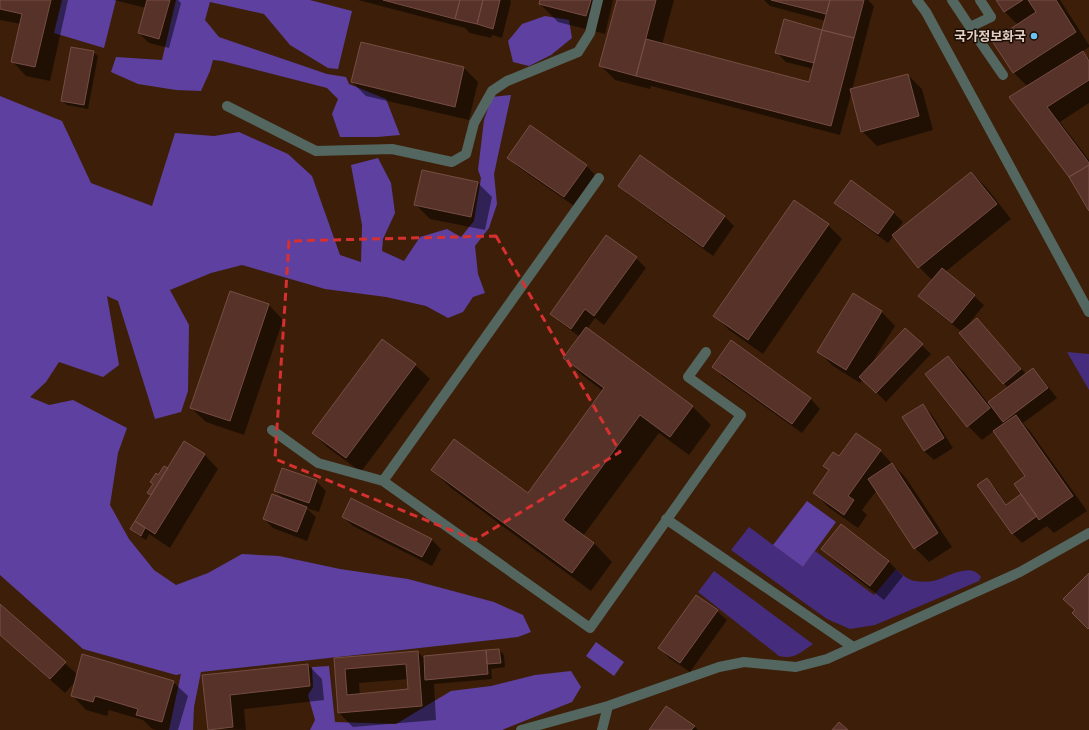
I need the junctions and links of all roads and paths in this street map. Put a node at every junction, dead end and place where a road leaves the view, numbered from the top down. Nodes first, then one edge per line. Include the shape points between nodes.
1 (598, 0) edge
2 (917, 0) edge
3 (952, 0) edge
4 (980, 0) edge
5 (970, 27) junction
6 (1003, 75) dead end
7 (227, 106) dead end
8 (599, 178) dead end
9 (1089, 312) edge
10 (706, 352) dead end
11 (272, 430) dead end
12 (383, 481) junction
13 (666, 519) junction
14 (1089, 533) edge
15 (853, 647) junction
16 (608, 706) junction
17 (521, 730) edge
18 (602, 730) edge

1 - 7 street via 590,33 578,52 507,81 492,91 474,123 466,154 452,162 392,149 316,151
2 - 9 street via 972,95
3 - 5 street
4 - 5 street via 991,16
5 - 6 street
8 - 12 street
10 - 13 street via 688,377 741,415
11 - 12 street via 318,463
12 - 13 street via 590,628
13 - 15 street
14 - 15 street via 1020,572
15 - 16 street via 827,660 796,667 744,662 719,667
16 - 17 street
16 - 18 street

